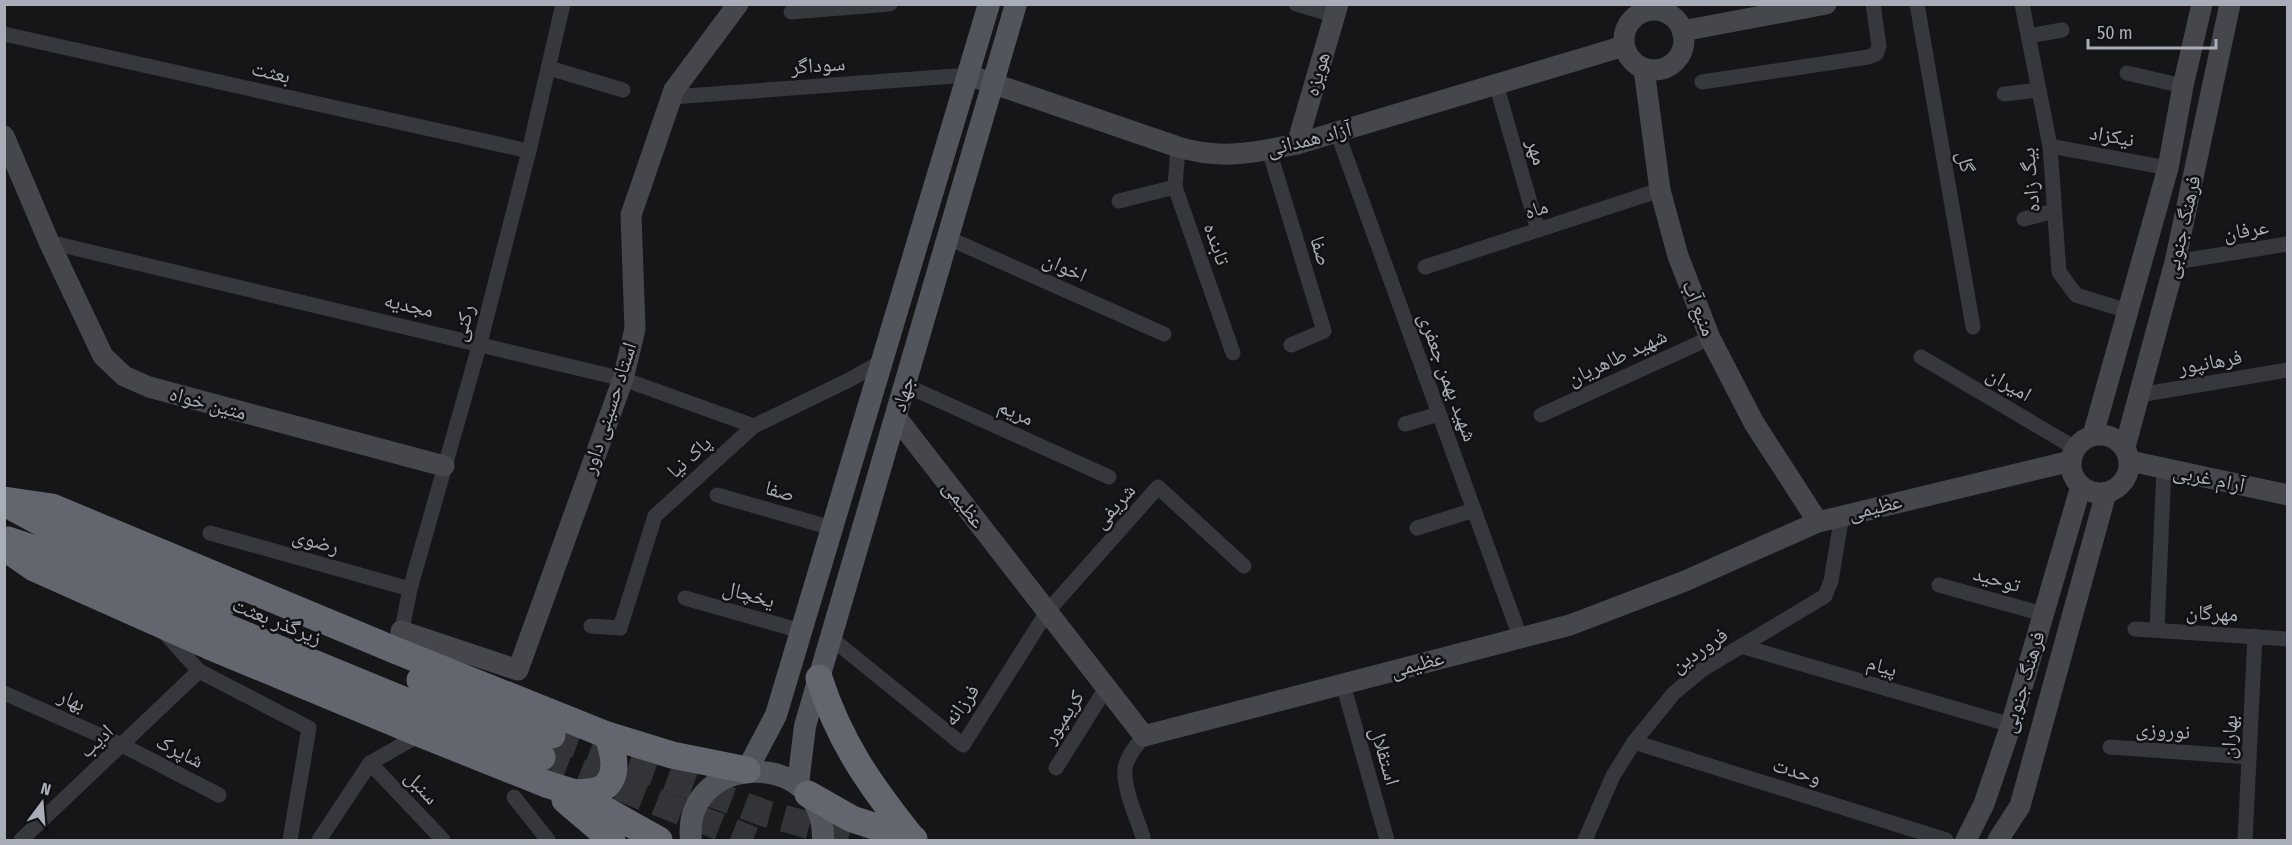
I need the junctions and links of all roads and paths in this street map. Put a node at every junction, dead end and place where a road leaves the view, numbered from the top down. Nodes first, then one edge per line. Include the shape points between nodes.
1 (890, 4) edge
2 (988, 4) edge
3 (1016, 4) edge
4 (1296, 4) edge
5 (1826, 4) edge
6 (1873, 4) edge
7 (1917, 4) edge
8 (2022, 4) edge
9 (2202, 4) edge
10 (2230, 4) edge
11 (561, 5) edge
12 (738, 5) edge
13 (1662, 8) edge
14 (1336, 10) edge
15 (791, 12) dead end
16 (2062, 30) dead end
17 (1682, 31) junction
18 (4, 34) edge
19 (2029, 36) junction
20 (1624, 46) junction
21 (549, 68) junction
22 (1644, 69) junction
23 (2127, 73) dead end
24 (968, 75) junction
25 (1702, 82) dead end
26 (993, 84) junction
27 (1496, 84) junction
28 (2183, 86) junction
29 (623, 90) dead end
30 (2039, 90) junction
31 (2004, 94) dead end
32 (672, 97) junction
33 (1337, 132) junction
34 (4, 136) edge
35 (1297, 144) junction
36 (2050, 146) junction
37 (1178, 147) junction
38 (1269, 150) junction
39 (529, 151) junction
40 (2168, 168) junction
41 (1175, 187) junction
42 (1660, 190) junction
43 (1119, 201) dead end
44 (2054, 211) junction
45 (2024, 219) dead end
46 (1538, 230) junction
47 (948, 238) junction
48 (49, 242) junction
49 (2288, 244) edge
50 (2175, 262) junction
51 (1425, 267) dead end
52 (2128, 311) junction
53 (1973, 327) dead end
54 (1164, 334) dead end
55 (1710, 338) junction
56 (480, 343) junction
57 (1292, 345) dead end
58 (1233, 353) dead end
59 (1921, 357) dead end
60 (881, 362) junction
61 (2288, 370) edge
62 (623, 379) junction
63 (905, 385) junction
64 (2139, 395) junction
65 (1439, 414) junction
66 (1541, 415) dead end
67 (896, 417) junction
68 (1405, 423) dead end
69 (754, 426) junction
70 (2092, 435) junction
71 (2073, 454) junction
72 (2128, 454) junction
73 (444, 466) junction
74 (2164, 468) junction
75 (1109, 477) dead end
76 (2081, 486) junction
77 (2106, 493) junction
78 (717, 495) dead end
79 (2288, 495) edge
80 (4, 501) edge
81 (1474, 510) junction
82 (1842, 515) junction
83 (1818, 522) junction
84 (832, 528) junction
85 (1417, 528) dead end
86 (210, 533) dead end
87 (4, 538) edge
88 (4, 547) edge
89 (1244, 566) dead end
90 (1939, 585) dead end
91 (410, 589) junction
92 (685, 598) dead end
93 (1047, 612) junction
94 (2043, 614) junction
95 (156, 623) junction
96 (591, 626) dead end
97 (2135, 629) dead end
98 (2157, 630) junction
99 (801, 631) junction
100 (2255, 636) junction
101 (1520, 637) junction
102 (831, 638) junction
103 (2288, 639) edge
104 (399, 641) junction
105 (1741, 646) junction
106 (199, 671) junction
107 (819, 678) junction
108 (1343, 684) junction
109 (1106, 688) junction
110 (4, 693) edge
111 (2011, 725) junction
112 (421, 734) junction
113 (607, 735) junction
114 (1144, 736) junction
115 (1634, 742) junction
116 (122, 745) junction
117 (2110, 747) dead end
118 (2249, 757) junction
119 (370, 763) junction
120 (1056, 768) dead end
121 (747, 771) junction
122 (546, 784) junction
123 (803, 789) junction
124 (575, 793) junction
125 (219, 795) dead end
126 (514, 797) dead end
127 (1143, 837) dead end
128 (30, 838) edge
129 (290, 840) edge
130 (319, 840) edge
131 (443, 840) edge
132 (548, 840) edge
133 (610, 840) edge
134 (659, 840) edge
135 (691, 840) edge
136 (823, 840) edge
137 (917, 840) edge
138 (1387, 840) edge
139 (1585, 840) edge
140 (1946, 840) edge
141 (1966, 840) edge
142 (1998, 840) edge
143 (2245, 840) edge

1 - 15 street
2 - 24 main road, جهاد
3 - 26 main road, جهاد
4 - 14 street
5 - 17 street
6 - 25 street via 1879,46 1876,54
7 - 53 street, گل
8 - 19 street, بیگ زاده
9 - 28 street, فرهنگ جنوبی
10 - 50 street, فرهنگ جنوبی
11 - 21 street, رکنی
12 - 32 street, استاد حسینی داور
13 - 17 street
13 - 20 street via 1634,18 1627,26
14 - 35 street, هویزه
16 - 19 street
17 - 22 street via 1682,50 1671,65
18 - 39 street, بعثت
19 - 30 street, بیگ زاده
20 - 22 street via 1631,60
20 - 27 street, آزاد همدانی
21 - 29 street
21 - 39 street, رکنی
22 - 42 street, منبع آب
23 - 28 street
24 - 26 street, آزاد همدانی
24 - 32 street, سوداگر
24 - 60 main road, جهاد
26 - 37 street, آزاد همدانی
26 - 47 main road, جهاد
27 - 33 street, آزاد همدانی
27 - 46 street, مهر
28 - 40 street, فرهنگ جنوبی
30 - 31 street
30 - 36 street, بیگ زاده
32 - 62 street, استاد حسینی داور via 631,214 635,329
33 - 35 street, آزاد همدانی
33 - 65 street, شهید بهمن جعفری
34 - 48 street, متین خواه
35 - 38 street, آزاد همدانی
36 - 40 street, نیکزاد
36 - 44 street, بیگ زاده
37 - 38 street, آزاد همدانی via 1220,155
37 - 41 street, تابنده
38 - 57 street, صفا via 1324,331
39 - 56 street, رکنی
40 - 52 street, فرهنگ جنوبی
41 - 43 street
41 - 58 street, تابنده
42 - 46 street, ماه
42 - 55 street, منبع آب via 1678,256
44 - 45 street
44 - 52 street, بیگ زاده via 2059,272 2076,295
46 - 51 street, ماه
47 - 54 street, اخوان
47 - 63 main road, جهاد
48 - 56 street, مجدیه
48 - 73 street, متین خواه via 103,356 124,376 149,387
49 - 50 street, عرفان
50 - 64 street, فرهنگ جنوبی
52 - 70 street, فرهنگ جنوبی
55 - 66 street, شهید طاهریان
55 - 83 street, منبع آب via 1754,423
56 - 62 street, مجدیه
56 - 73 street, رکنی
59 - 71 street, امیران
60 - 69 street, پاک نیا
60 - 84 main road, جهاد
61 - 64 street, فرهانپور
62 - 69 street, مجدیه
62 - 104 street, استاد حسینی داور via 519,670
63 - 67 main road, جهاد
63 - 75 street, مریم
64 - 72 street, فرهنگ جنوبی
65 - 68 street
65 - 81 street, شهید بهمن جعفری
67 - 93 street, عظیمی
67 - 102 main road, جهاد
69 - 96 street, پاک نیا via 655,516 620,628
70 - 71 street via 2080,442
70 - 72 street via 2111,436
71 - 76 street via 2072,471
71 - 82 street, عظیمی
72 - 74 street, آرام غربی
72 - 77 street via 2129,472 2124,482
73 - 91 street, رکنی
74 - 79 street, آرام غربی
74 - 98 street
76 - 77 street
76 - 94 street, فرهنگ جنوبی
77 - 142 street, فرهنگ جنوبی via 2020,806
78 - 84 street, صفا
80 - 87 highway, زیرگذر بعثت via 51,528 547,746
80 - 104 highway via 52,507
81 - 85 street
81 - 101 street, شهید بهمن جعفری
82 - 83 street, عظیمی
82 - 105 street, فروردین via 1825,596
83 - 101 street, عظیمی via 1685,581 1570,625
84 - 99 main road, جهاد
86 - 91 street, رضوی
88 - 95 highway via 34,568
89 - 93 street, شریفی via 1158,487
90 - 94 street, توحید
91 - 104 street, رکنی
92 - 99 street, یخچال
93 - 102 street, فرزانه via 963,745
93 - 109 street, عظیمی
94 - 111 street, فرهنگ جنوبی
95 - 106 street
95 - 112 highway
97 - 98 street, مهرگان
98 - 100 street, مهرگان
99 - 121 main road, جهاد via 776,715
100 - 103 street, مهرگان
100 - 118 street, بهاران
101 - 108 street, عظیمی
102 - 107 main road, جهاد
104 - 113 highway
105 - 111 street, پیام
105 - 115 street, فروردین via 1674,693
106 - 116 street, ادیب
106 - 129 street via 309,728
107 - 123 main road, جهاد via 805,726
107 - 137 highway via 830,712 854,759 873,789
108 - 114 street, عظیمی
108 - 138 street, استقلال
109 - 114 street, عظیمی
109 - 120 street, کریمپور
110 - 116 street, بهار
111 - 141 street, فرهنگ جنوبی via 1984,804
112 - 119 street
112 - 122 highway
113 - 121 highway via 672,755
113 - 124 highway via 615,763 611,779 602,789
114 - 127 street via 1125,768 1128,792
115 - 139 street, فروردین via 1613,776
115 - 140 street, وحدت
116 - 125 street, شاپرک
116 - 128 street, ادیب
117 - 118 street, نوروزی
118 - 143 street, بهاران
119 - 130 street
119 - 131 street, سنبل
121 - 123 main road via 783,775
121 - 135 main road via 729,776 704,796 692,822
122 - 124 highway
122 - 133 highway
123 - 136 main road via 821,819
123 - 137 highway via 852,819
124 - 134 highway
126 - 132 street

